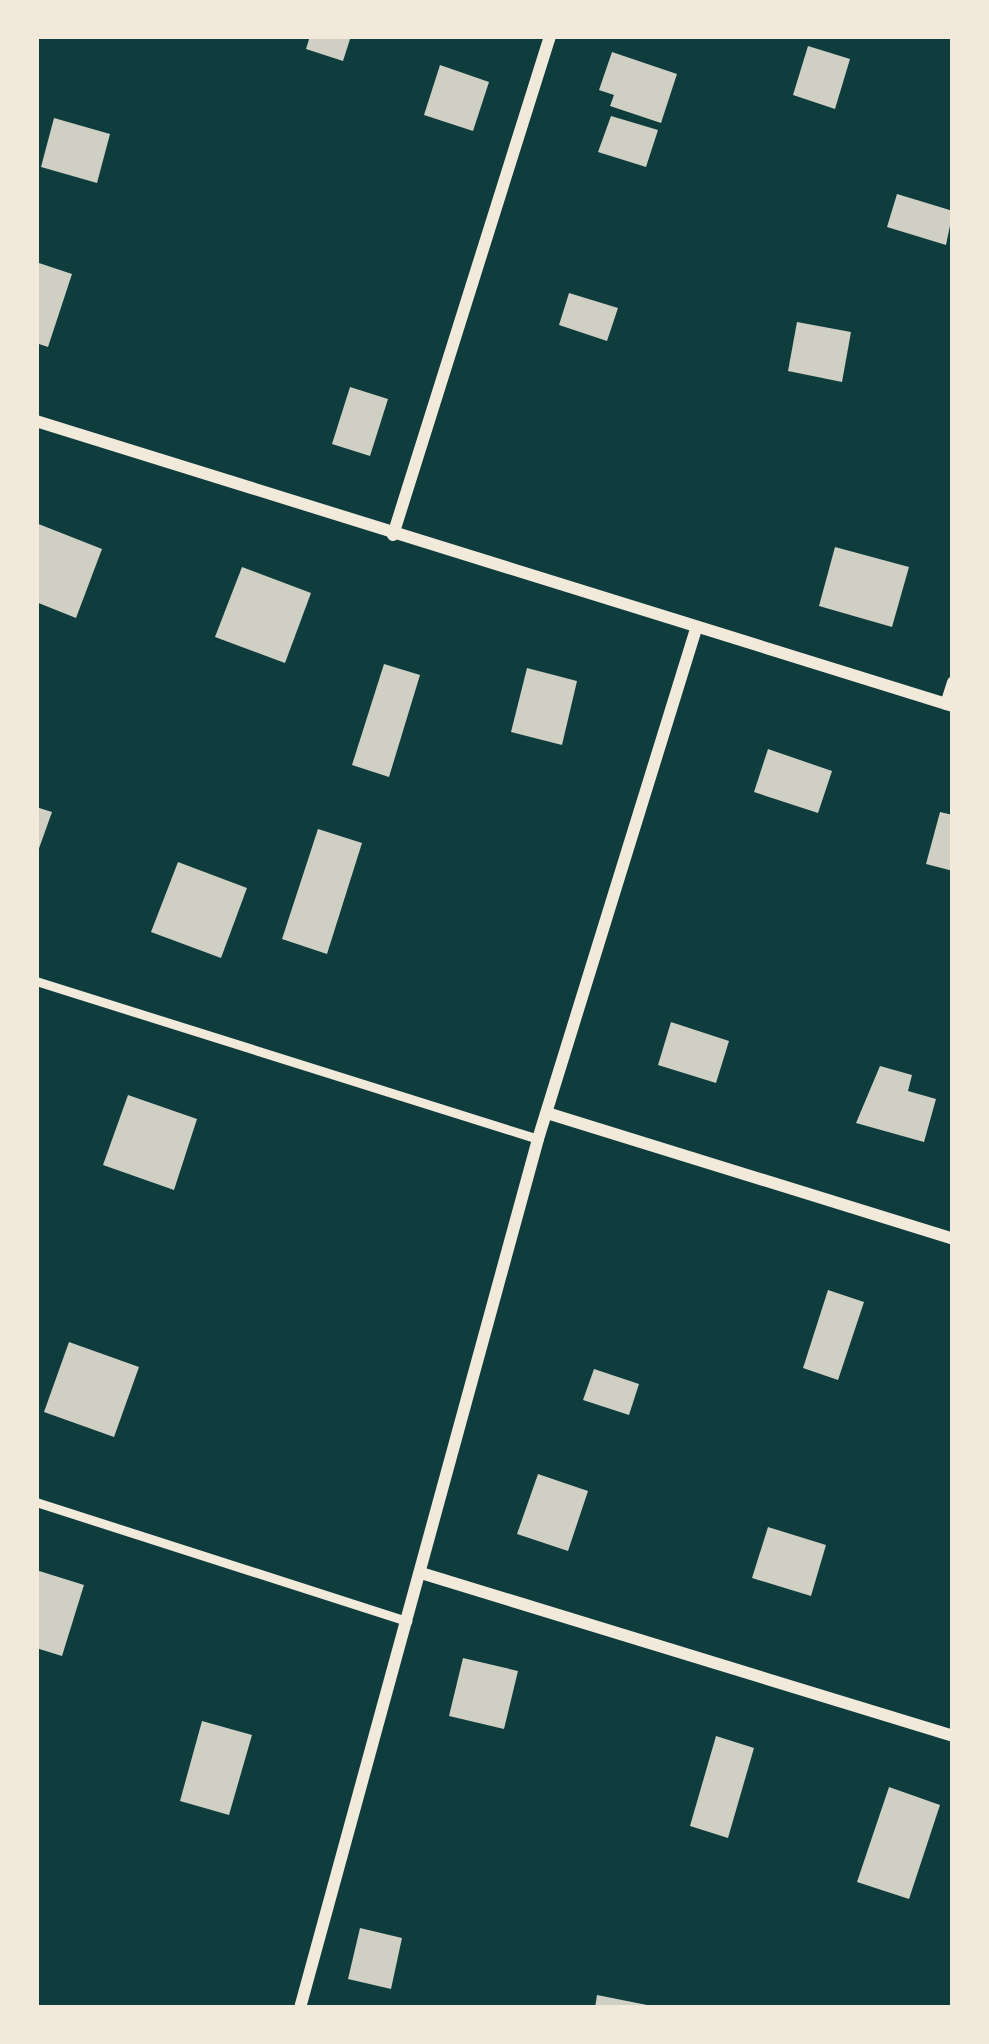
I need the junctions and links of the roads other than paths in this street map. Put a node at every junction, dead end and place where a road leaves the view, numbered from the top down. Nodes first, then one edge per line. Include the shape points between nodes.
1 (550, 36) edge
2 (36, 422) edge
3 (393, 535) junction
4 (695, 632) junction
5 (953, 682) edge
6 (950, 705) edge
7 (36, 981) edge
8 (547, 1113) junction
9 (538, 1138) junction
10 (953, 1239) edge
11 (36, 1502) edge
12 (421, 1573) junction
13 (407, 1621) junction
14 (953, 1736) edge
15 (300, 2008) edge

1 - 3 street
2 - 3 street
3 - 4 street
4 - 6 street
4 - 8 street
5 - 6 street
7 - 9 lane
8 - 9 street
8 - 10 street
9 - 12 street
11 - 13 lane
12 - 13 street
12 - 14 street
13 - 15 street

